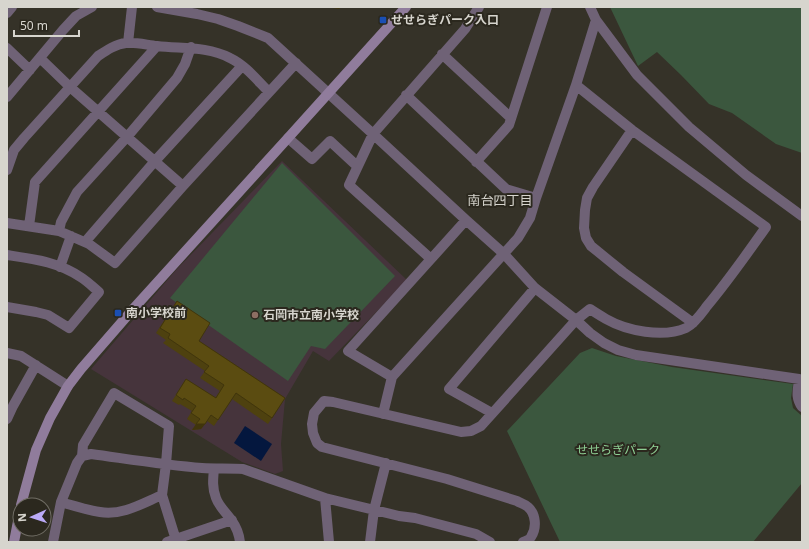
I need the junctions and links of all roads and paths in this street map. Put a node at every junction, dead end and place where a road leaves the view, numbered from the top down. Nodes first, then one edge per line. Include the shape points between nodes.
1 (12, 7) edge
2 (92, 7) edge
3 (132, 7) edge
4 (157, 7) edge
5 (406, 7) edge
6 (479, 7) edge
7 (546, 7) edge
8 (590, 7) edge
9 (7, 13) edge
10 (596, 20) junction
11 (128, 43) junction
12 (157, 46) junction
13 (191, 47) junction
14 (7, 48) edge
15 (442, 54) junction
16 (40, 58) junction
17 (296, 63) junction
18 (242, 66) junction
19 (30, 70) junction
20 (576, 85) junction
21 (70, 87) junction
22 (269, 92) junction
23 (329, 93) junction
24 (406, 95) junction
25 (7, 97) edge
26 (99, 111) junction
27 (511, 118) junction
28 (632, 130) junction
29 (373, 134) junction
30 (127, 137) junction
31 (288, 138) junction
32 (155, 161) junction
33 (476, 162) junction
34 (357, 166) junction
35 (7, 170) edge
36 (183, 186) junction
37 (536, 198) junction
38 (802, 216) edge
39 (466, 220) junction
40 (7, 222) edge
41 (29, 226) junction
42 (59, 231) junction
43 (71, 236) junction
44 (85, 242) junction
45 (504, 254) junction
46 (7, 255) edge
47 (431, 259) junction
48 (60, 267) junction
49 (535, 288) junction
50 (7, 307) edge
51 (576, 320) junction
52 (693, 323) junction
53 (7, 353) edge
54 (36, 365) junction
55 (392, 377) junction
56 (68, 386) junction
57 (802, 407) edge
58 (492, 413) junction
59 (383, 414) junction
60 (7, 419) edge
61 (82, 456) junction
62 (386, 463) junction
63 (166, 464) junction
64 (214, 469) junction
65 (162, 495) junction
66 (23, 497) edge
67 (325, 498) junction
68 (61, 502) junction
69 (374, 510) junction
70 (232, 520) junction
71 (7, 540) edge
72 (171, 541) edge
73 (15, 542) edge
74 (53, 542) edge
75 (240, 542) edge
76 (329, 542) edge
77 (370, 542) edge
78 (490, 542) edge
79 (523, 542) edge

1 - 9 street
2 - 16 street via 76,16
3 - 11 street
4 - 17 street via 218,19 268,38
5 - 23 street
6 - 15 street via 465,29
7 - 27 street
8 - 10 street
10 - 20 street
10 - 38 street via 637,75 689,127 746,175
11 - 12 street
11 - 21 street via 109,48 98,56
12 - 13 street
12 - 26 street
13 - 18 street via 230,58
13 - 30 street via 177,78
14 - 19 street
15 - 24 street
15 - 27 street
16 - 19 street
16 - 21 street
17 - 22 street
17 - 23 street
18 - 22 street
18 - 32 street
19 - 25 street
20 - 28 street
20 - 37 street
21 - 26 street
21 - 35 street via 14,150
22 - 36 street
23 - 29 street
23 - 31 street
24 - 29 street
24 - 33 street
26 - 30 street
26 - 41 street via 36,182
27 - 33 street via 509,124
28 - 52 street via 587,198 584,228 586,238 591,246 623,272
28 - 52 street via 766,228 724,286
29 - 34 street
29 - 39 street
30 - 32 street
30 - 42 street via 78,192 61,222
31 - 34 street via 312,159 330,141
31 - 56 street via 93,354
32 - 36 street
32 - 44 street
33 - 37 street via 506,190
34 - 47 street via 349,185
36 - 44 street via 115,263
37 - 45 street via 530,218
39 - 45 street
39 - 47 street
40 - 41 street
41 - 42 street
42 - 43 street
43 - 44 street
43 - 48 street
45 - 49 street
45 - 55 street
46 - 48 street via 46,261
47 - 55 street via 348,351
48 - 50 street via 82,278 99,292 69,328 48,315
49 - 51 street
49 - 58 street via 449,389
51 - 52 street via 590,309 607,320 647,332 675,331
51 - 57 street via 604,343 636,355 799,379 797,393
51 - 58 street
53 - 54 street via 21,356
54 - 56 street
54 - 60 street
55 - 59 street
56 - 66 street via 36,450
58 - 59 street via 480,426 471,431 461,432
59 - 62 street via 324,401 314,413 312,424 317,443 322,447
61 - 63 street via 91,454
61 - 63 street via 83,445 114,393 169,426
61 - 68 street
62 - 69 street
62 - 79 street via 447,479 527,506 532,511 535,525 531,537
63 - 64 street
63 - 65 street
64 - 67 street via 243,469
64 - 70 street via 213,484 216,497
65 - 68 street via 130,509 115,512 101,512
65 - 72 street
67 - 69 street
67 - 76 street
68 - 74 street
69 - 77 street
69 - 78 street via 476,534
70 - 72 street
70 - 75 street
71 - 73 street

